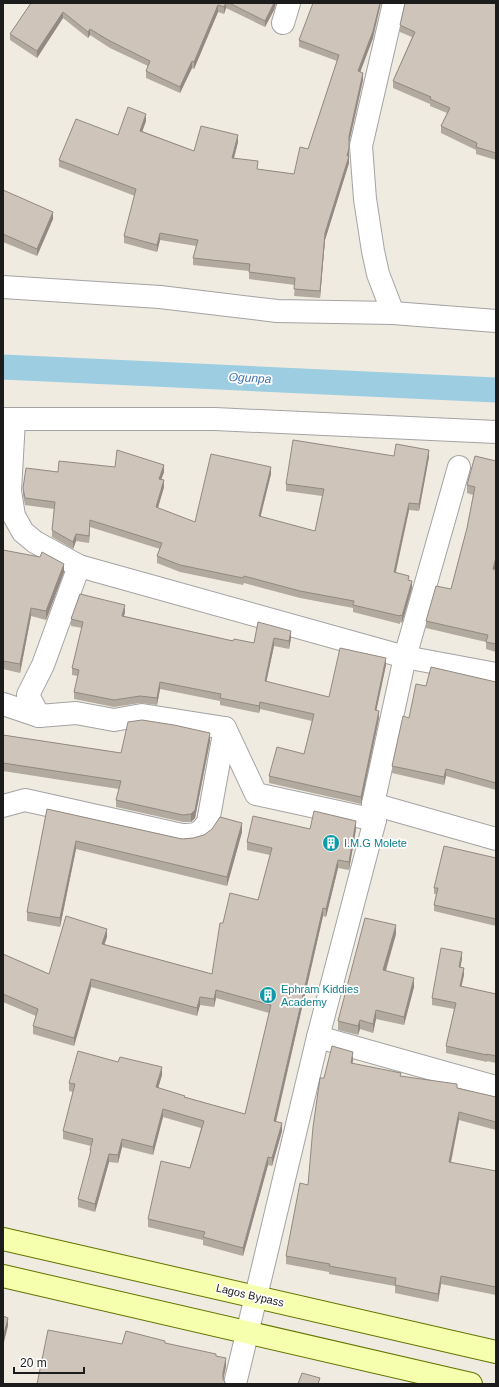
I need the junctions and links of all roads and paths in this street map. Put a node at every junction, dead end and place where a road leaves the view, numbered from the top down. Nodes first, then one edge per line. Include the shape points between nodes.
1 (394, 3) edge
2 (3, 287) edge
3 (393, 313) junction
4 (496, 321) edge
5 (8, 420) edge
6 (496, 432) edge
7 (458, 467) dead end
8 (79, 566) junction
9 (405, 657) junction
10 (496, 674) edge
11 (3, 704) edge
12 (39, 716) junction
13 (225, 728) junction
14 (3, 806) edge
15 (374, 812) junction
16 (496, 839) edge
17 (318, 1037) junction
18 (496, 1087) edge
19 (3, 1239) edge
20 (3, 1276) edge
21 (256, 1296) junction
22 (248, 1334) junction
23 (496, 1352) edge
24 (235, 1384) edge
25 (471, 1384) edge

1 - 3 street via 361,146 365,199 373,251 378,274
2 - 3 street via 160,298 277,311
3 - 4 street
5 - 6 street via 216,419
5 - 8 street via 10,491 14,516 23,532 35,542
7 - 9 street
8 - 9 street
8 - 12 street via 43,666 28,695
9 - 10 street
9 - 15 street
11 - 12 street
12 - 13 street via 76,713 114,720 142,715
13 - 14 street via 208,822 202,831 192,835 182,835 26,800
13 - 15 street via 256,794
15 - 16 street
15 - 17 street
17 - 18 street
17 - 21 street
19 - 21 main road, Lagos Bypass
20 - 22 main road
21 - 22 street
21 - 23 main road, Lagos Bypass
22 - 24 street
22 - 25 main road

